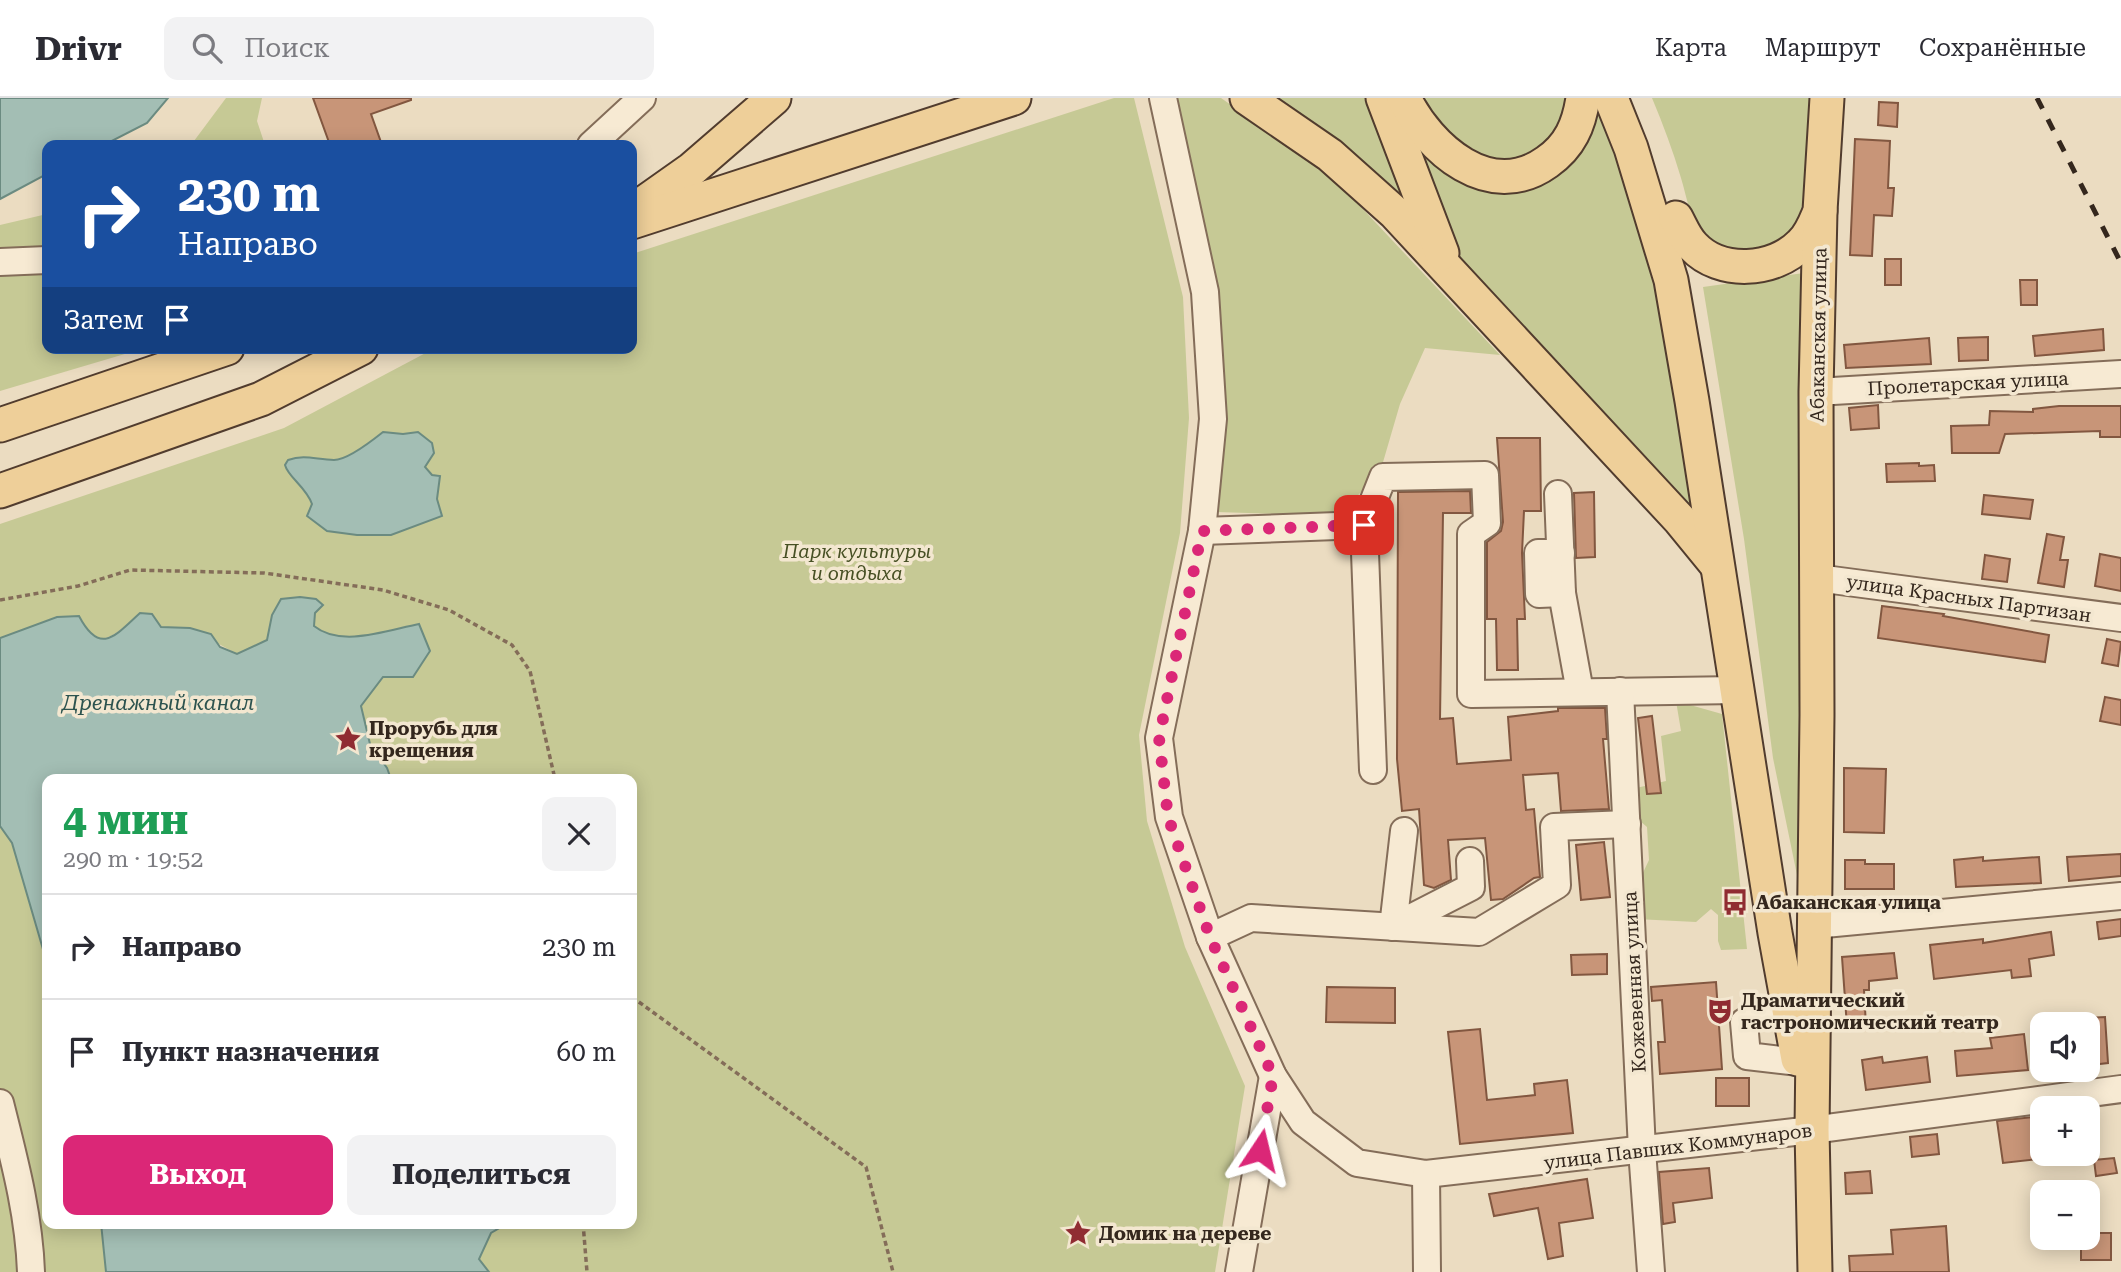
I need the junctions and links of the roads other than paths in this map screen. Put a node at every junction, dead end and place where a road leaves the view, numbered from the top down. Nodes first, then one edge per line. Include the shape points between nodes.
1 (642, 98) edge
2 (774, 98) edge
3 (1163, 98) edge
4 (1247, 98) edge
5 (1383, 98) edge
6 (1404, 98) edge
7 (1583, 98) edge
8 (1611, 98) edge
9 (1634, 98) edge
10 (1827, 98) edge
11 (1001, 100) edge
12 (596, 140) edge
13 (637, 208) edge
14 (1820, 211) junction
15 (1676, 218) junction
16 (637, 220) edge
17 (42, 260) edge
18 (0, 262) edge
19 (1465, 288) junction
20 (209, 354) edge
21 (349, 354) edge
22 (2121, 374) edge
23 (1816, 392) junction
24 (0, 425) edge
25 (0, 491) edge
26 (1558, 494) dead end
27 (1364, 525) junction
28 (1202, 531) junction
29 (1716, 564) junction
30 (1817, 578) junction
31 (2121, 618) edge
32 (1620, 691) junction
33 (1737, 691) junction
34 (1580, 692) junction
35 (1373, 770) dead end
36 (1627, 824) junction
37 (1404, 831) dead end
38 (1470, 861) dead end
39 (2121, 896) edge
40 (1814, 925) junction
41 (1393, 927) junction
42 (1210, 937) junction
43 (1788, 1002) junction
44 (1799, 1062) junction
45 (1273, 1076) junction
46 (2121, 1089) edge
47 (0, 1103) edge
48 (1812, 1130) junction
49 (1642, 1150) junction
50 (1426, 1174) junction
51 (31, 1272) edge
52 (1239, 1272) edge
53 (1427, 1272) edge
54 (1651, 1272) edge
55 (1815, 1272) edge

1 - 12 street
2 - 13 main road via 692,169
3 - 28 street, улица Павших Коммунаров via 1205,292 1213,419
4 - 19 main road via 1354,175
5 - 19 main road via 1433,233
6 - 7 main road via 1420,127 1442,150 1480,172 1504,177 1542,166 1562,150 1576,129
8 - 29 main road via 1671,280
9 - 15 main road
10 - 14 main road, Абаканская улица
11 - 16 main road
14 - 15 main road via 1803,243 1781,258 1755,266 1728,265 1702,254
14 - 23 main road, Абаканская улица
15 - 48 main road via 1692,276 1714,397 1791,916
17 - 18 street
19 - 29 main road
20 - 24 main road
21 - 25 main road via 261,399
22 - 23 street, Пролетарская улица
23 - 30 main road, Абаканская улица
26 - 34 street via 1562,593
27 - 28 street
27 - 34 street via 1383,477 1485,475 1487,523 1471,534 1471,694
27 - 35 street
28 - 42 street, улица Павших Коммунаров via 1159,738 1168,817
29 - 33 main road
30 - 31 street, улица Красных Партизан
30 - 40 main road, Абаканская улица
32 - 33 street
32 - 34 street
32 - 36 street, Кожевенная улица
33 - 43 main road
36 - 41 street via 1554,827 1557,885 1479,932
36 - 49 street, Кожевенная улица
37 - 41 street
38 - 41 street via 1471,887
39 - 40 street
40 - 48 main road, Абаканская улица
41 - 42 street via 1251,918
42 - 45 street, улица Павших Коммунаров
43 - 44 main road
43 - 44 street via 1744,1022 1747,1056
44 - 48 main road
45 - 50 street, улица Павших Коммунаров via 1303,1122 1357,1163
45 - 52 street
46 - 48 street, улица Павших Коммунаров
47 - 51 street via 30,1238
48 - 49 street, улица Павших Коммунаров
48 - 55 main road
49 - 50 street, улица Павших Коммунаров
49 - 54 street, Кожевенная улица
50 - 53 street

